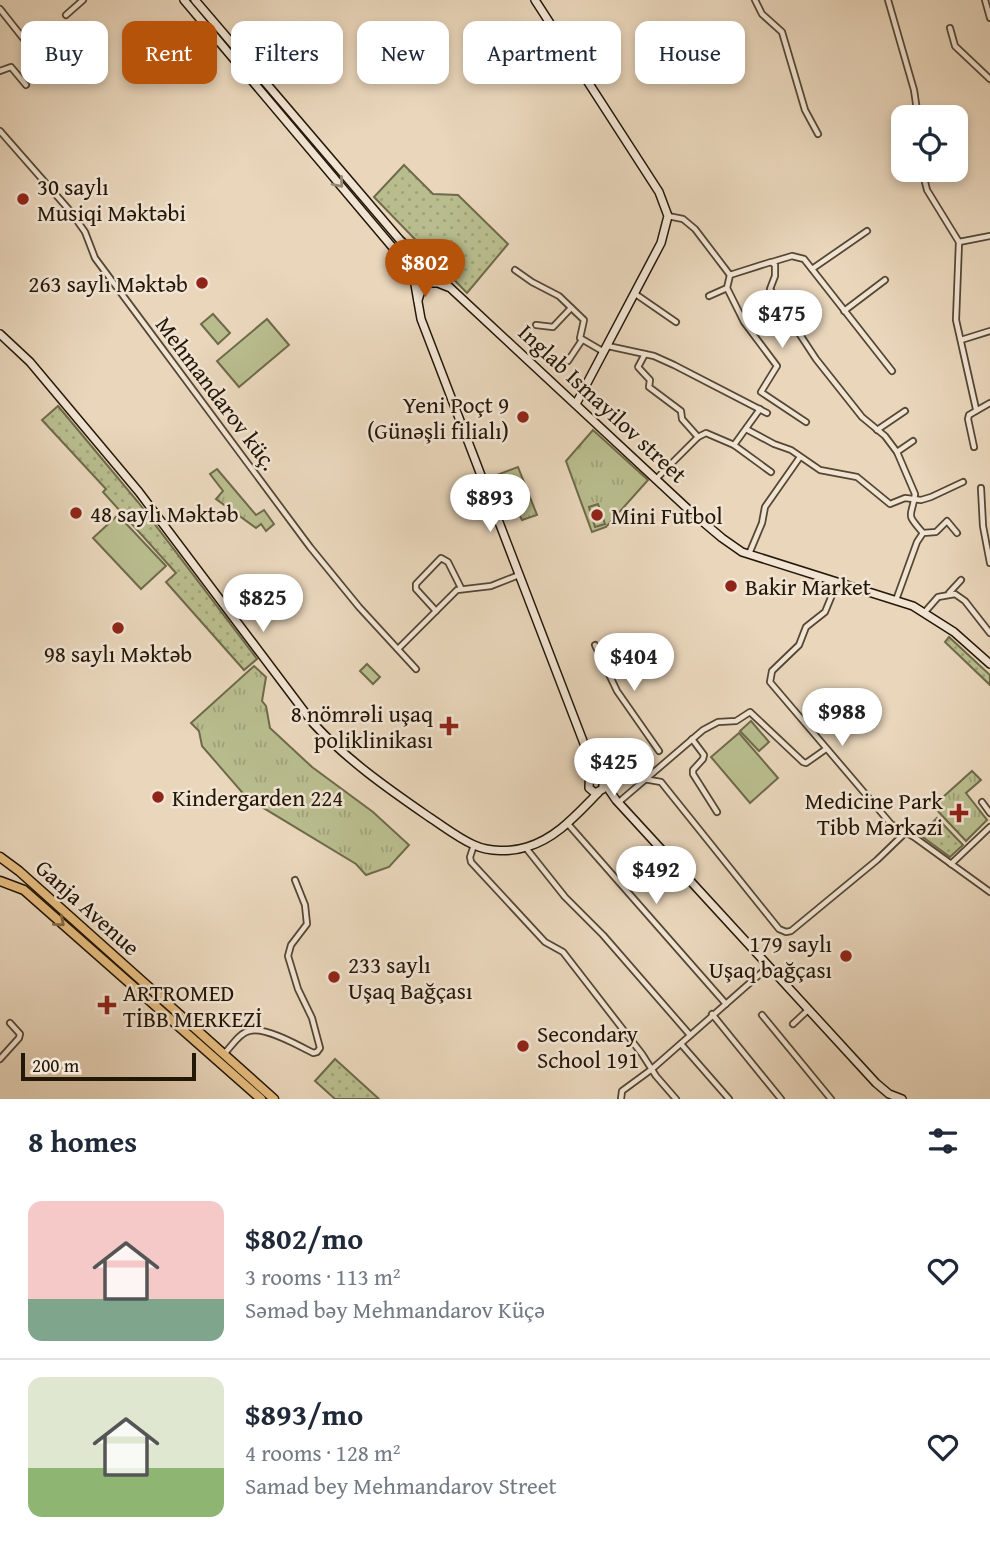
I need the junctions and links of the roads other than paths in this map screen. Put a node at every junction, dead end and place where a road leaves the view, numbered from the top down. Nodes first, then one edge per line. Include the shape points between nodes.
1 (83, 0) edge
2 (184, 0) edge
3 (195, 0) edge
4 (534, 0) edge
5 (755, 0) edge
6 (888, 0) edge
7 (985, 0) edge
8 (0, 9) edge
9 (65, 15) dead end
10 (990, 18) edge
11 (950, 28) dead end
12 (21, 36) edge
13 (0, 71) edge
14 (990, 79) edge
15 (26, 85) dead end
16 (917, 105) edge
17 (0, 131) edge
18 (818, 134) dead end
19 (925, 182) edge
20 (668, 216) junction
21 (867, 231) dead end
22 (990, 236) edge
23 (959, 242) junction
24 (771, 262) junction
25 (429, 268) junction
26 (812, 269) junction
27 (516, 270) dead end
28 (730, 275) junction
29 (414, 279) junction
30 (885, 280) dead end
31 (428, 283) junction
32 (727, 288) junction
33 (455, 290) junction
34 (634, 293) junction
35 (709, 296) dead end
36 (417, 305) junction
37 (571, 308) junction
38 (844, 311) junction
39 (676, 322) dead end
40 (536, 325) dead end
41 (990, 331) edge
42 (0, 334) edge
43 (582, 340) junction
44 (961, 340) junction
45 (606, 349) junction
46 (645, 354) junction
47 (568, 361) dead end
48 (892, 371) dead end
49 (990, 403) edge
50 (576, 404) junction
51 (760, 409) junction
52 (976, 409) junction
53 (905, 411) dead end
54 (767, 413) dead end
55 (806, 422) dead end
56 (746, 429) junction
57 (877, 430) junction
58 (698, 437) junction
59 (913, 441) dead end
60 (734, 445) junction
61 (974, 447) dead end
62 (897, 452) junction
63 (800, 457) junction
64 (771, 472) dead end
65 (656, 479) junction
66 (963, 482) dead end
67 (981, 488) dead end
68 (915, 499) junction
69 (923, 533) junction
70 (957, 533) dead end
71 (748, 555) junction
72 (990, 563) edge
73 (520, 575) junction
74 (961, 580) dead end
75 (837, 583) junction
76 (461, 588) junction
77 (948, 594) junction
78 (896, 600) junction
79 (436, 611) junction
80 (924, 613) junction
81 (990, 633) edge
82 (595, 645) dead end
83 (398, 649) junction
84 (990, 664) edge
85 (416, 669) dead end
86 (692, 739) junction
87 (826, 748) junction
88 (659, 751) dead end
89 (588, 754) junction
90 (644, 779) junction
91 (602, 780) junction
92 (589, 783) junction
93 (598, 792) junction
94 (617, 802) junction
95 (982, 802) dead end
96 (583, 808) junction
97 (717, 812) dead end
98 (990, 813) edge
99 (568, 824) junction
100 (990, 827) edge
101 (905, 833) junction
102 (474, 845) junction
103 (526, 848) junction
104 (0, 858) edge
105 (951, 864) junction
106 (295, 880) dead end
107 (0, 881) edge
108 (990, 892) edge
109 (769, 965) junction
110 (726, 1004) junction
111 (810, 1009) junction
112 (712, 1014) junction
113 (762, 1015) dead end
114 (10, 1023) dead end
115 (793, 1024) dead end
116 (690, 1035) junction
117 (681, 1044) junction
118 (223, 1055) junction
119 (0, 1059) edge
120 (652, 1069) junction
121 (889, 1096) edge
122 (261, 1099) edge
123 (274, 1099) edge
124 (621, 1099) edge
125 (676, 1099) edge
126 (729, 1099) edge
127 (781, 1099) edge
128 (831, 1099) edge
129 (902, 1099) edge

1 - 9 street
2 -> 29 main road via 394,248
3 - 25 main road, Inglab Ismayilov street
4 - 20 main road via 659,192
5 - 18 street via 762,14 782,32 805,110
6 - 16 street
7 - 10 street
8 - 12 street
11 - 14 street via 955,46
13 - 15 street via 10,67
17 - 83 street, Mehmandarov küç. via 71,212 95,258 310,547
19 - 23 street
20 - 28 street via 683,219 695,229
20 - 34 main road via 661,243
21 - 26 street
22 - 23 street
23 - 44 street via 956,320
24 - 26 street via 800,257
24 - 28 street
24 - 57 street via 776,269 770,289 816,359
25 - 29 main road via 416,267
25 - 31 main road via 433,275
25 - 33 main road, Inglab Ismayilov street
26 - 38 street
27 - 37 street
28 - 32 street
29 - 31 main road via 422,285
29 - 36 main road
30 - 38 street
31 - 33 main road
31 - 36 main road
32 - 35 street
32 - 55 street via 744,322 777,366 761,391
33 - 50 main road, Inglab Ismayilov street
34 - 39 street
34 - 45 main road
36 - 73 main road
37 - 40 street via 553,327
37 - 43 street via 584,320
38 - 48 street
41 - 44 street
42 - 102 main road via 30,362 139,492 322,733 369,774
43 - 45 street
43 - 47 street
44 - 52 street
45 - 46 street
45 - 50 main road
46 - 51 street
46 - 58 street via 638,367 650,380 649,387 681,411 682,419
49 - 52 street
50 - 65 main road, Inglab Ismayilov street
51 - 54 street
51 - 56 street
52 - 61 street via 968,419
53 - 57 street
56 - 60 street
56 - 63 street
57 - 62 street
58 - 60 street via 710,433
58 - 65 street
59 - 62 street
60 - 64 street
62 - 68 street
63 - 68 street via 828,472 857,477 887,503
63 - 71 street via 765,507
65 - 71 main road, Inglab Ismayilov street
66 - 68 street
67 - 72 street
68 - 69 street via 909,513
69 - 70 street via 936,532 947,521
69 - 78 street
71 - 75 main road, Inglab Ismayilov street
73 - 76 street via 491,586
73 - 89 main road
74 - 77 street
75 - 78 main road, Inglab Ismayilov street
75 - 87 street via 825,612 806,627 799,645 770,676 773,687
76 - 79 street
76 - 79 street via 448,562 441,558 415,589
77 - 80 street via 938,597
77 - 81 street via 960,596
78 - 80 main road, Inglab Ismayilov street
79 - 83 street
80 - 84 main road, Inglab Ismayilov street
82 - 88 street via 617,691
83 - 85 street, Mehmandarov küç.
86 - 87 street via 718,722 736,721 750,712 803,762
86 - 90 street
86 - 97 street via 704,755 692,774
87 - 101 street via 885,818
89 - 91 main road
89 - 92 main road
90 - 94 street
90 - 101 street via 661,782 786,932
91 - 92 main road via 597,777
91 - 93 main road via 603,789
91 - 94 main road
92 - 93 main road via 593,792
92 - 96 main road
93 - 94 main road
93 - 96 main road
94 - 109 main road
95 - 98 street
96 - 99 main road
99 - 103 main road
99 - 110 street
100 - 105 street
101 - 105 street
102 - 103 main road
102 - 120 street via 471,862 545,942 563,952
103 - 116 street
104 - 118 main road, Ganja Avenue
105 - 108 street
106 - 118 street via 307,925 291,945 289,963 320,1048 313,1053 252,1030
107 -> 122 main road, Ganja Avenue via 24,890
109 - 110 street
109 - 111 main road
110 - 112 street
111 - 115 street
111 - 121 main road
112 - 116 street
112 - 127 street
113 - 128 street
114 - 119 street via 19,1038
116 - 117 street
117 - 120 street
117 - 126 street
118 - 123 main road, Ganja Avenue
120 - 124 street via 622,1091
120 - 125 street
121 - 129 main road

